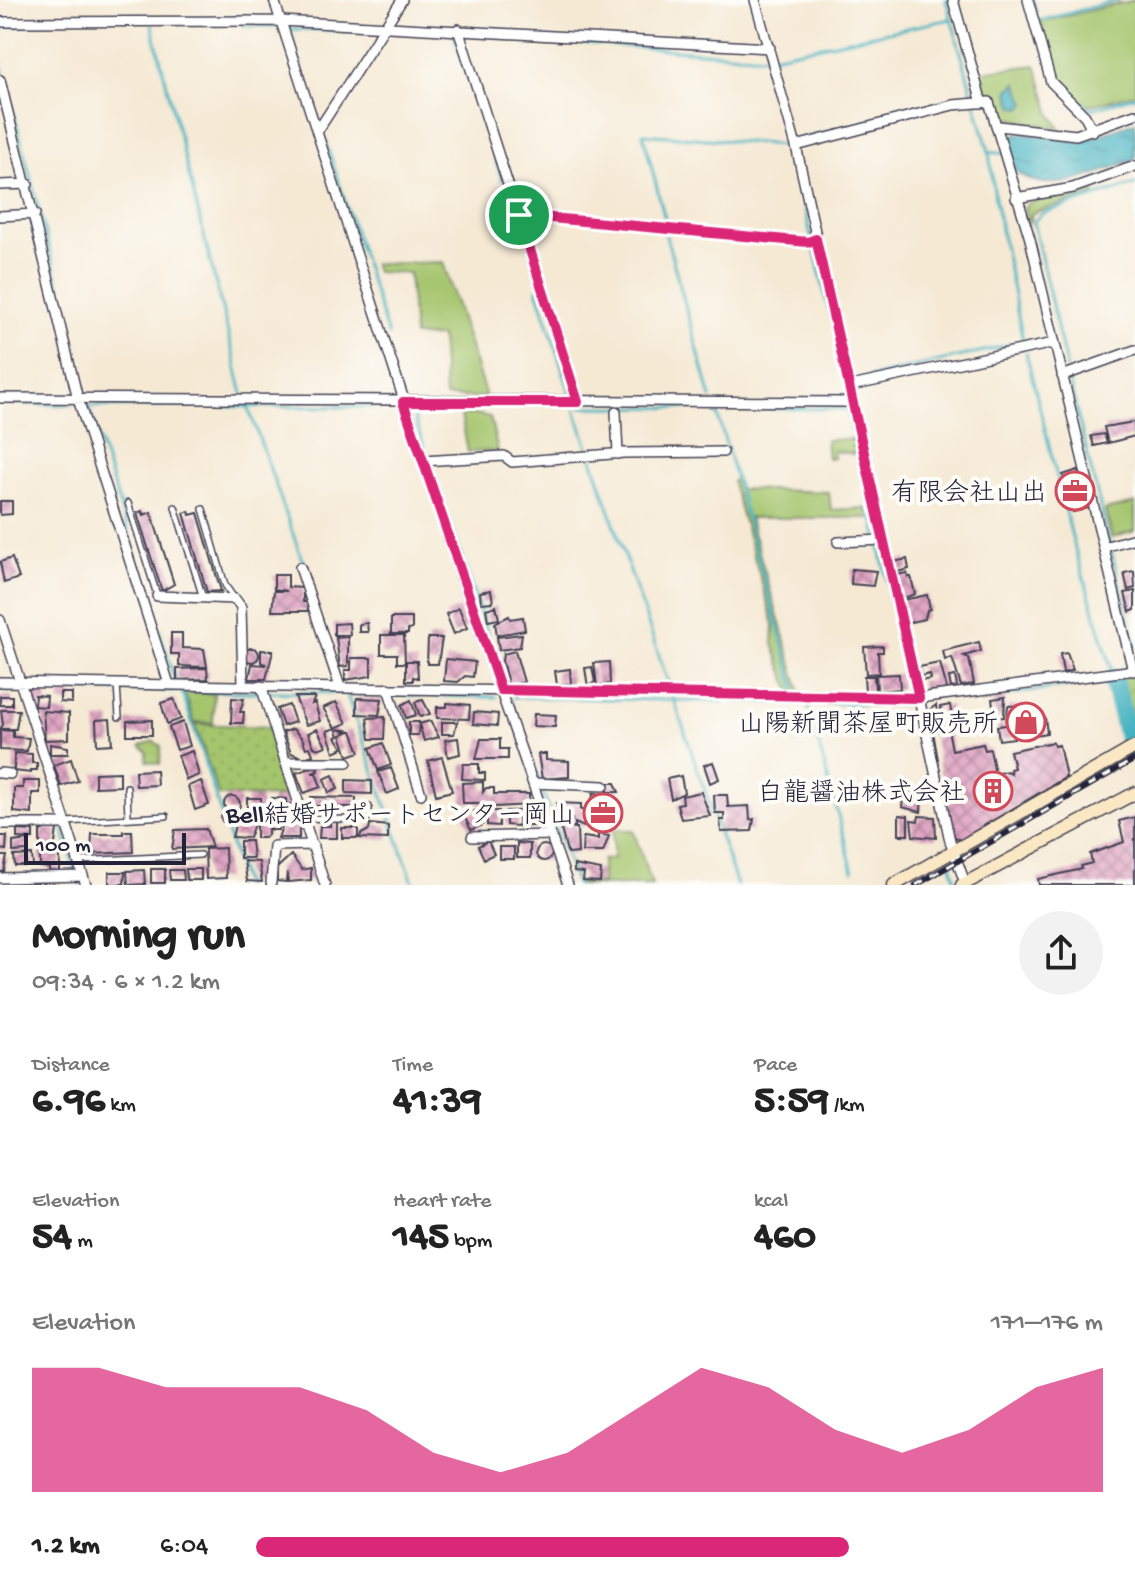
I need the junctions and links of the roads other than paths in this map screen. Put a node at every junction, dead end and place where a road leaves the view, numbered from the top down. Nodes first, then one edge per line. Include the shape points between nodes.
1 (274, 0) edge
2 (402, 0) edge
3 (755, 0) edge
4 (953, 0) edge
5 (1028, 0) edge
6 (281, 21) junction
7 (0, 22) edge
8 (386, 26) junction
9 (458, 33) junction
10 (769, 52) junction
11 (0, 80) edge
12 (2, 92) edge
13 (977, 104) junction
14 (1135, 114) edge
15 (999, 126) junction
16 (1093, 131) junction
17 (317, 132) junction
18 (795, 142) junction
19 (1135, 166) edge
20 (28, 184) junction
21 (0, 185) edge
22 (1016, 198) junction
23 (35, 214) junction
24 (519, 215) junction
25 (0, 216) edge
26 (812, 240) junction
27 (1054, 343) junction
28 (1135, 350) edge
29 (1066, 375) junction
30 (850, 383) junction
31 (0, 398) edge
32 (78, 399) junction
33 (403, 402) junction
34 (578, 402) junction
35 (851, 402) junction
36 (616, 412) dead end
37 (723, 452) dead end
38 (618, 454) junction
39 (427, 459) junction
40 (128, 503) dead end
41 (175, 507) dead end
42 (203, 509) dead end
43 (1135, 538) edge
44 (879, 541) junction
45 (838, 542) dead end
46 (1107, 546) junction
47 (300, 567) dead end
48 (157, 596) joint
49 (203, 599) junction
50 (235, 599) junction
51 (0, 620) edge
52 (1134, 670) edge
53 (0, 682) edge
54 (174, 684) junction
55 (243, 685) junction
56 (23, 687) junction
57 (343, 687) junction
58 (117, 688) junction
59 (262, 690) junction
60 (501, 690) junction
61 (388, 692) junction
62 (919, 698) junction
63 (119, 717) dead end
64 (1135, 747) edge
65 (287, 762) junction
66 (347, 762) dead end
67 (537, 783) junction
68 (604, 786) dead end
69 (127, 787) dead end
70 (1135, 793) edge
71 (421, 794) dead end
72 (369, 807) dead end
73 (166, 816) dead end
74 (128, 818) junction
75 (226, 818) dead end
76 (304, 818) junction
77 (63, 823) junction
78 (0, 824) edge
79 (551, 835) junction
80 (472, 837) dead end
81 (313, 845) junction
82 (955, 854) junction
83 (200, 855) dead end
84 (78, 861) junction
85 (0, 878) edge
86 (81, 878) edge
87 (271, 883) dead end
88 (963, 884) edge
89 (325, 885) edge
90 (568, 885) edge
91 (894, 885) edge

1 - 6 street
2 - 8 street
3 - 10 street
4 - 13 street
5 - 16 street via 1051,82
6 - 7 street
6 - 8 street
6 - 17 street
8 - 9 street
8 - 17 street
9 - 10 street
9 - 24 street
10 - 18 street
11 - 12 street
12 - 20 street
13 - 15 street via 989,102
13 - 18 street
14 - 16 street
15 - 16 street via 1067,135
15 - 22 street
17 - 33 street
18 - 26 street
19 - 22 street via 1073,188
20 - 21 street
20 - 23 street
22 - 27 street
23 - 25 street
23 - 32 street
24 - 26 street
24 - 34 street
26 - 30 street
27 - 29 street
27 - 30 street
28 - 29 street
29 - 46 street
30 - 35 street
31 - 32 street
32 - 33 street
32 - 54 street
33 - 34 street
33 - 39 street
34 - 35 street
35 - 44 street
36 - 38 street
37 - 38 street
38 - 39 street via 512,462 504,456
39 - 60 street
40 - 48 lane
41 - 49 lane
42 - 50 lane via 225,585
43 - 46 street
44 - 45 street
44 - 62 street
46 - 52 street
47 - 57 street
48 - 49 street
49 - 50 street
50 - 55 street via 241,607
51 - 56 street
52 - 62 street
53 - 56 street
54 - 55 street
54 - 58 street
55 - 59 street
56 - 58 street
56 - 77 street
57 - 59 street
57 - 61 street
58 - 63 lane
59 - 65 street
60 - 61 street
60 - 62 street
60 - 67 street
61 - 71 street
62 - 82 street
64 - 82 street
65 - 66 street
65 - 76 street
67 - 68 street
67 - 79 street
69 - 74 lane
70 - 88 street
72 - 76 lane via 364,820
73 - 74 lane
74 - 77 lane
75 - 76 street
76 - 81 street
77 - 78 street
77 - 84 street
79 - 80 street
79 - 90 street
81 - 87 street via 274,846
81 - 89 street
82 - 88 street
82 - 91 street
83 - 84 lane
84 - 86 street
85 - 86 street

